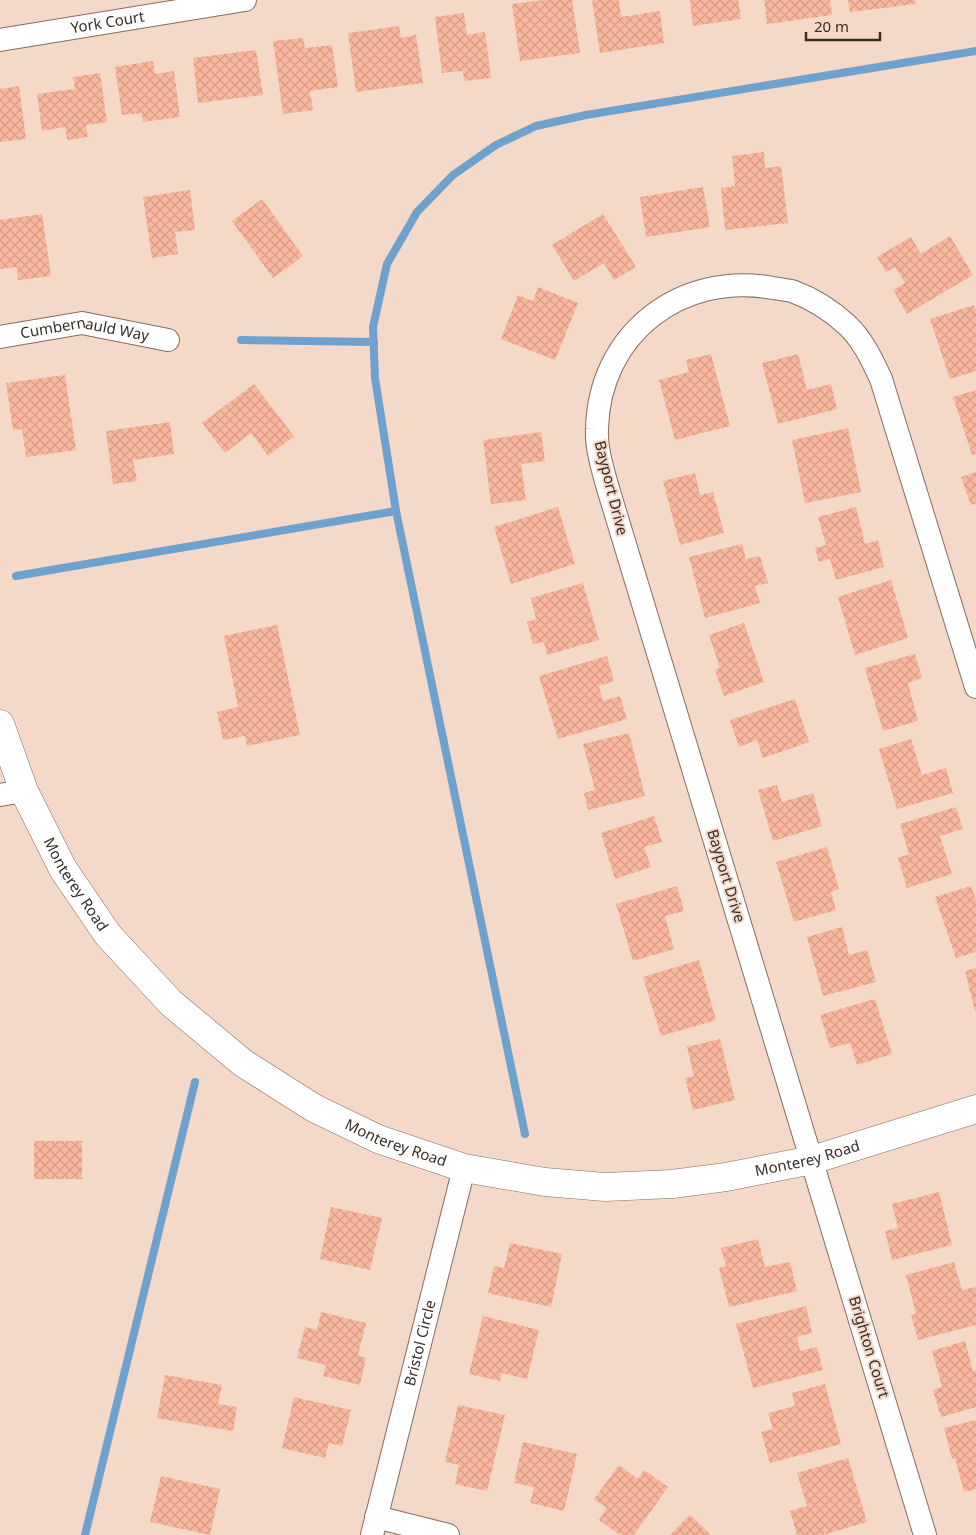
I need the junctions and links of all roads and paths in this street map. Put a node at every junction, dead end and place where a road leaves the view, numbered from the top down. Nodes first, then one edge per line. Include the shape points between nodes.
1 (245, 0) edge
2 (0, 40) edge
3 (0, 336) edge
4 (168, 340) dead end
5 (976, 687) edge
6 (0, 724) edge
7 (12, 793) edge
8 (976, 1109) edge
9 (812, 1160) junction
10 (464, 1168) junction
11 (374, 1526) edge
12 (448, 1535) edge
13 (925, 1535) edge

1 - 2 street, York Court
3 - 4 street, Cumbernauld Way via 82,323
5 - 9 street, Bayport Drive via 881,379 867,349 847,325 819,304 792,291 759,285 726,285 691,294 661,308 640,325 625,343 605,382 596,430 600,458
6 - 7 street, Monterey Road
7 - 10 street, Monterey Road via 108,935 171,1003 242,1063 314,1108 378,1139
8 - 9 street, Monterey Road
9 - 10 street, Monterey Road via 726,1177 672,1184 605,1187 545,1182
9 - 13 street, Brighton Court
10 - 11 street, Bristol Circle
11 - 12 street, Bristol Circle

